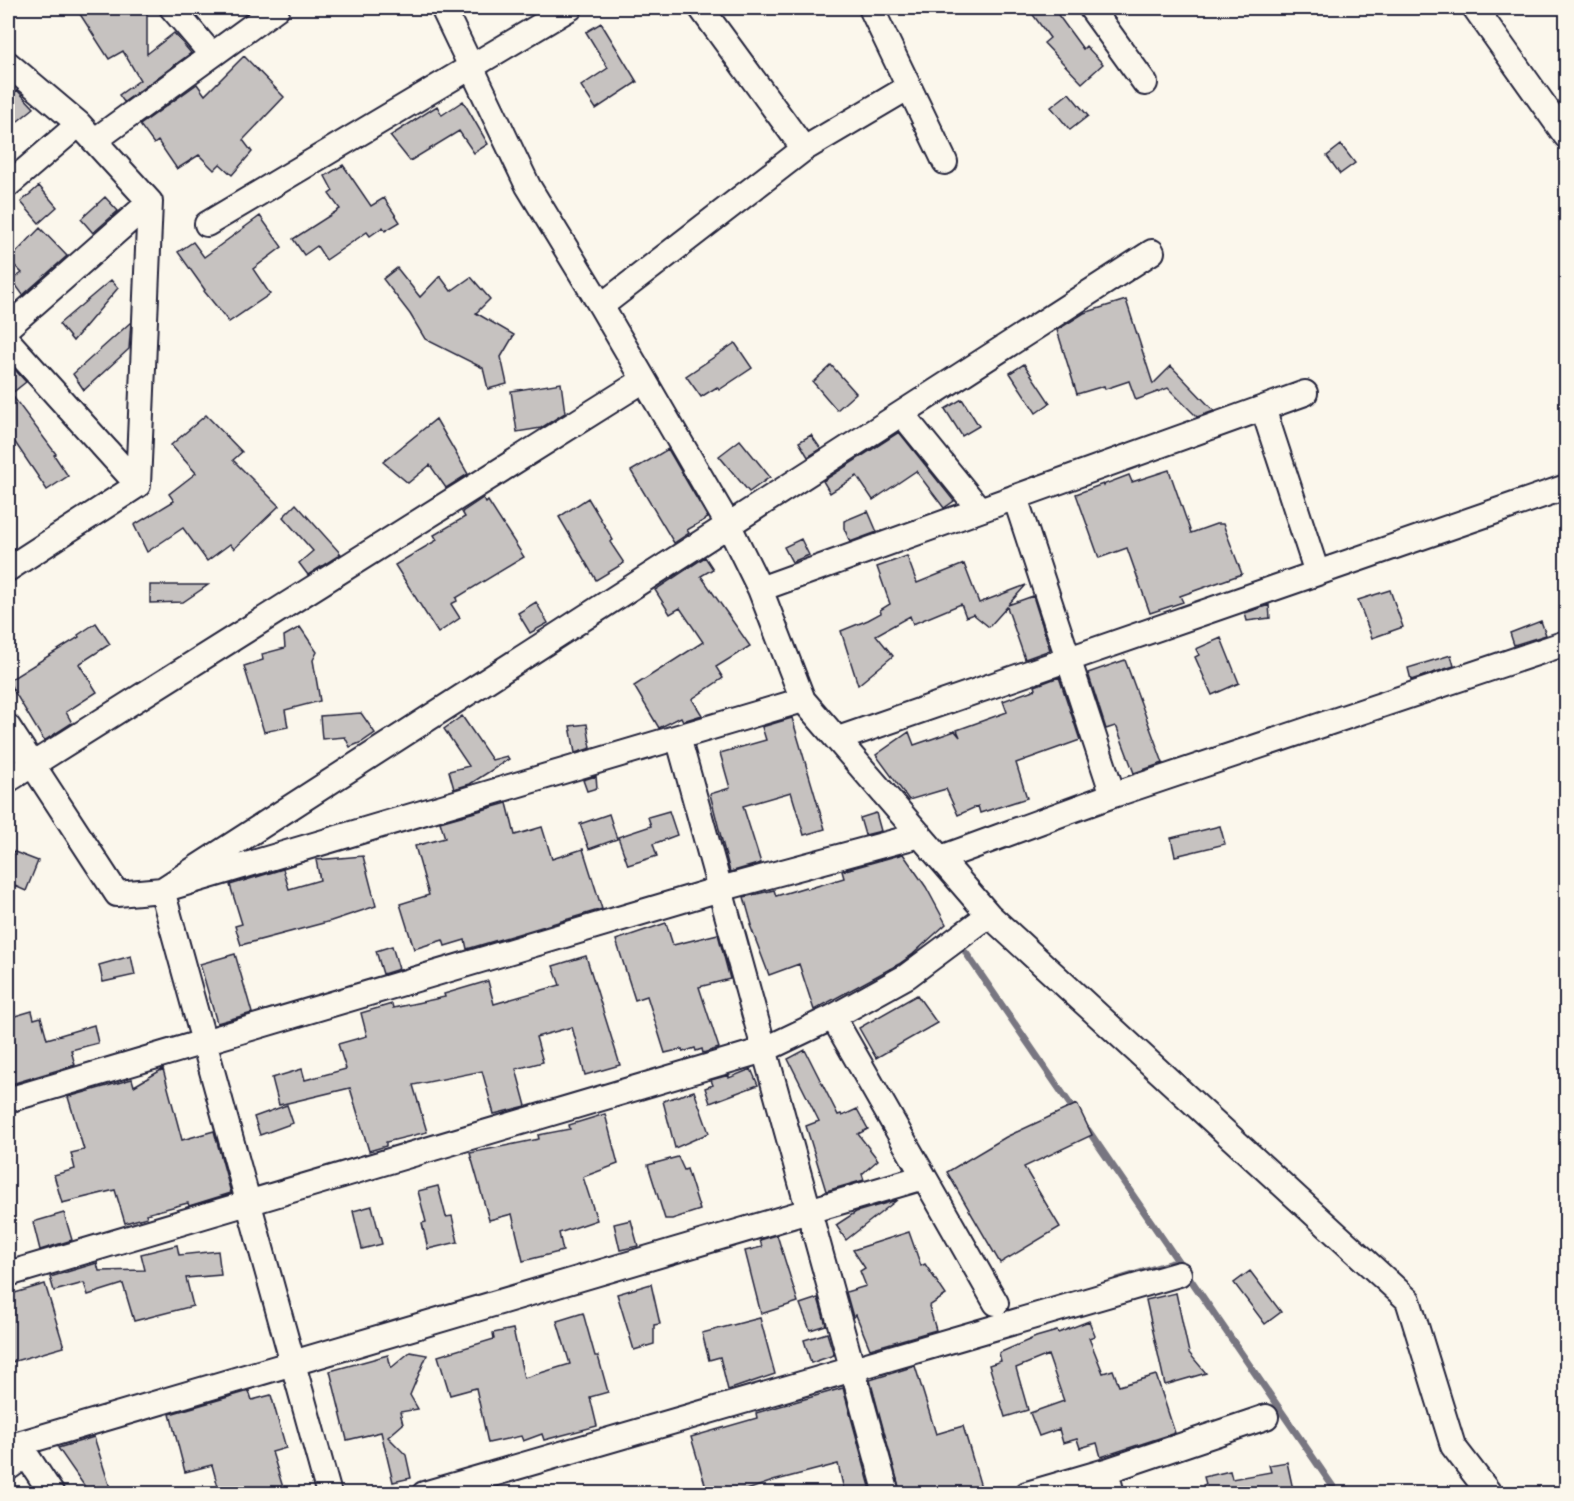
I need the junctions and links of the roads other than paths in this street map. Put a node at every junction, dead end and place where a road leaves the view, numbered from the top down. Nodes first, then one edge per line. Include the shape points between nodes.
1 (172, 8) edge
2 (277, 8) edge
3 (443, 8) edge
4 (570, 8) edge
5 (701, 8) edge
6 (871, 8) edge
7 (1091, 8) edge
8 (1475, 8) edge
9 (212, 55) junction
10 (8, 64) edge
11 (472, 68) junction
12 (1145, 83) dead end
13 (909, 87) junction
14 (86, 133) junction
15 (1566, 136) edge
16 (804, 149) junction
17 (945, 162) dead end
18 (8, 185) edge
19 (150, 202) junction
20 (207, 224) dead end
21 (1152, 252) dead end
22 (601, 306) junction
23 (8, 327) edge
24 (8, 341) edge
25 (644, 380) junction
26 (1305, 393) dead end
27 (1263, 408) junction
28 (902, 414) junction
29 (138, 485) junction
30 (1566, 487) edge
31 (1016, 497) junction
32 (981, 510) junction
33 (729, 526) junction
34 (8, 569) edge
35 (1317, 573) junction
36 (760, 589) junction
37 (1566, 643) edge
38 (1068, 659) junction
39 (803, 700) junction
40 (8, 727) edge
41 (678, 737) junction
42 (838, 740) junction
43 (32, 765) junction
44 (8, 780) edge
45 (1113, 795) junction
46 (920, 835) junction
47 (940, 858) junction
48 (720, 889) junction
49 (162, 890) junction
50 (989, 915) junction
51 (833, 1017) junction
52 (205, 1042) junction
53 (764, 1050) junction
54 (8, 1100) edge
55 (924, 1177) junction
56 (249, 1203) junction
57 (809, 1211) junction
58 (8, 1274) edge
59 (1179, 1274) dead end
60 (996, 1304) dead end
61 (293, 1363) junction
62 (853, 1370) junction
63 (1266, 1417) dead end
64 (15, 1454) edge
65 (1109, 1482) edge
66 (52, 1494) edge
67 (329, 1494) edge
68 (424, 1494) edge
69 (887, 1494) edge
70 (1027, 1494) edge
71 (1490, 1494) edge

1 - 9 street
2 - 9 street
3 - 11 street
4 - 11 street
5 - 16 street
6 - 13 street
7 - 12 street
8 - 15 street
9 - 14 street
10 - 14 street
11 - 20 street
11 - 22 street via 528,186
13 - 16 street
13 - 17 street
14 - 18 street
14 - 19 street
16 - 22 street
19 - 23 street
19 - 29 street
21 - 28 street
22 - 25 street
24 - 29 street
25 - 33 street
25 - 43 street
26 - 27 street
27 - 31 street
27 - 35 street
28 - 32 street
28 - 33 street
29 - 34 street
30 - 35 street
31 - 32 street
31 - 38 street
32 - 36 street
33 - 36 street
33 - 49 street
35 - 38 street
36 - 39 street
37 - 45 street
38 - 42 street
38 - 45 street
39 - 41 street
39 - 42 street
40 - 43 street
41 - 48 street
41 - 49 street
42 - 46 street
43 - 44 street
43 - 49 street via 117,894
45 - 47 street
46 - 47 street
46 - 48 street
47 - 50 street
48 - 52 street
48 - 53 street
49 - 52 street
50 - 51 street via 907,976
50 - 71 street via 1408,1300 1453,1446
51 - 53 street
51 - 55 street
52 - 54 street
52 - 56 street
53 - 56 street
53 - 57 street
55 - 57 street
55 - 60 street
56 - 58 street
56 - 61 street
57 - 61 street
57 - 62 street
59 - 62 street
61 - 64 street
61 - 67 street
62 - 68 street
62 - 69 street
63 - 65 street
64 - 66 street
65 - 70 street

